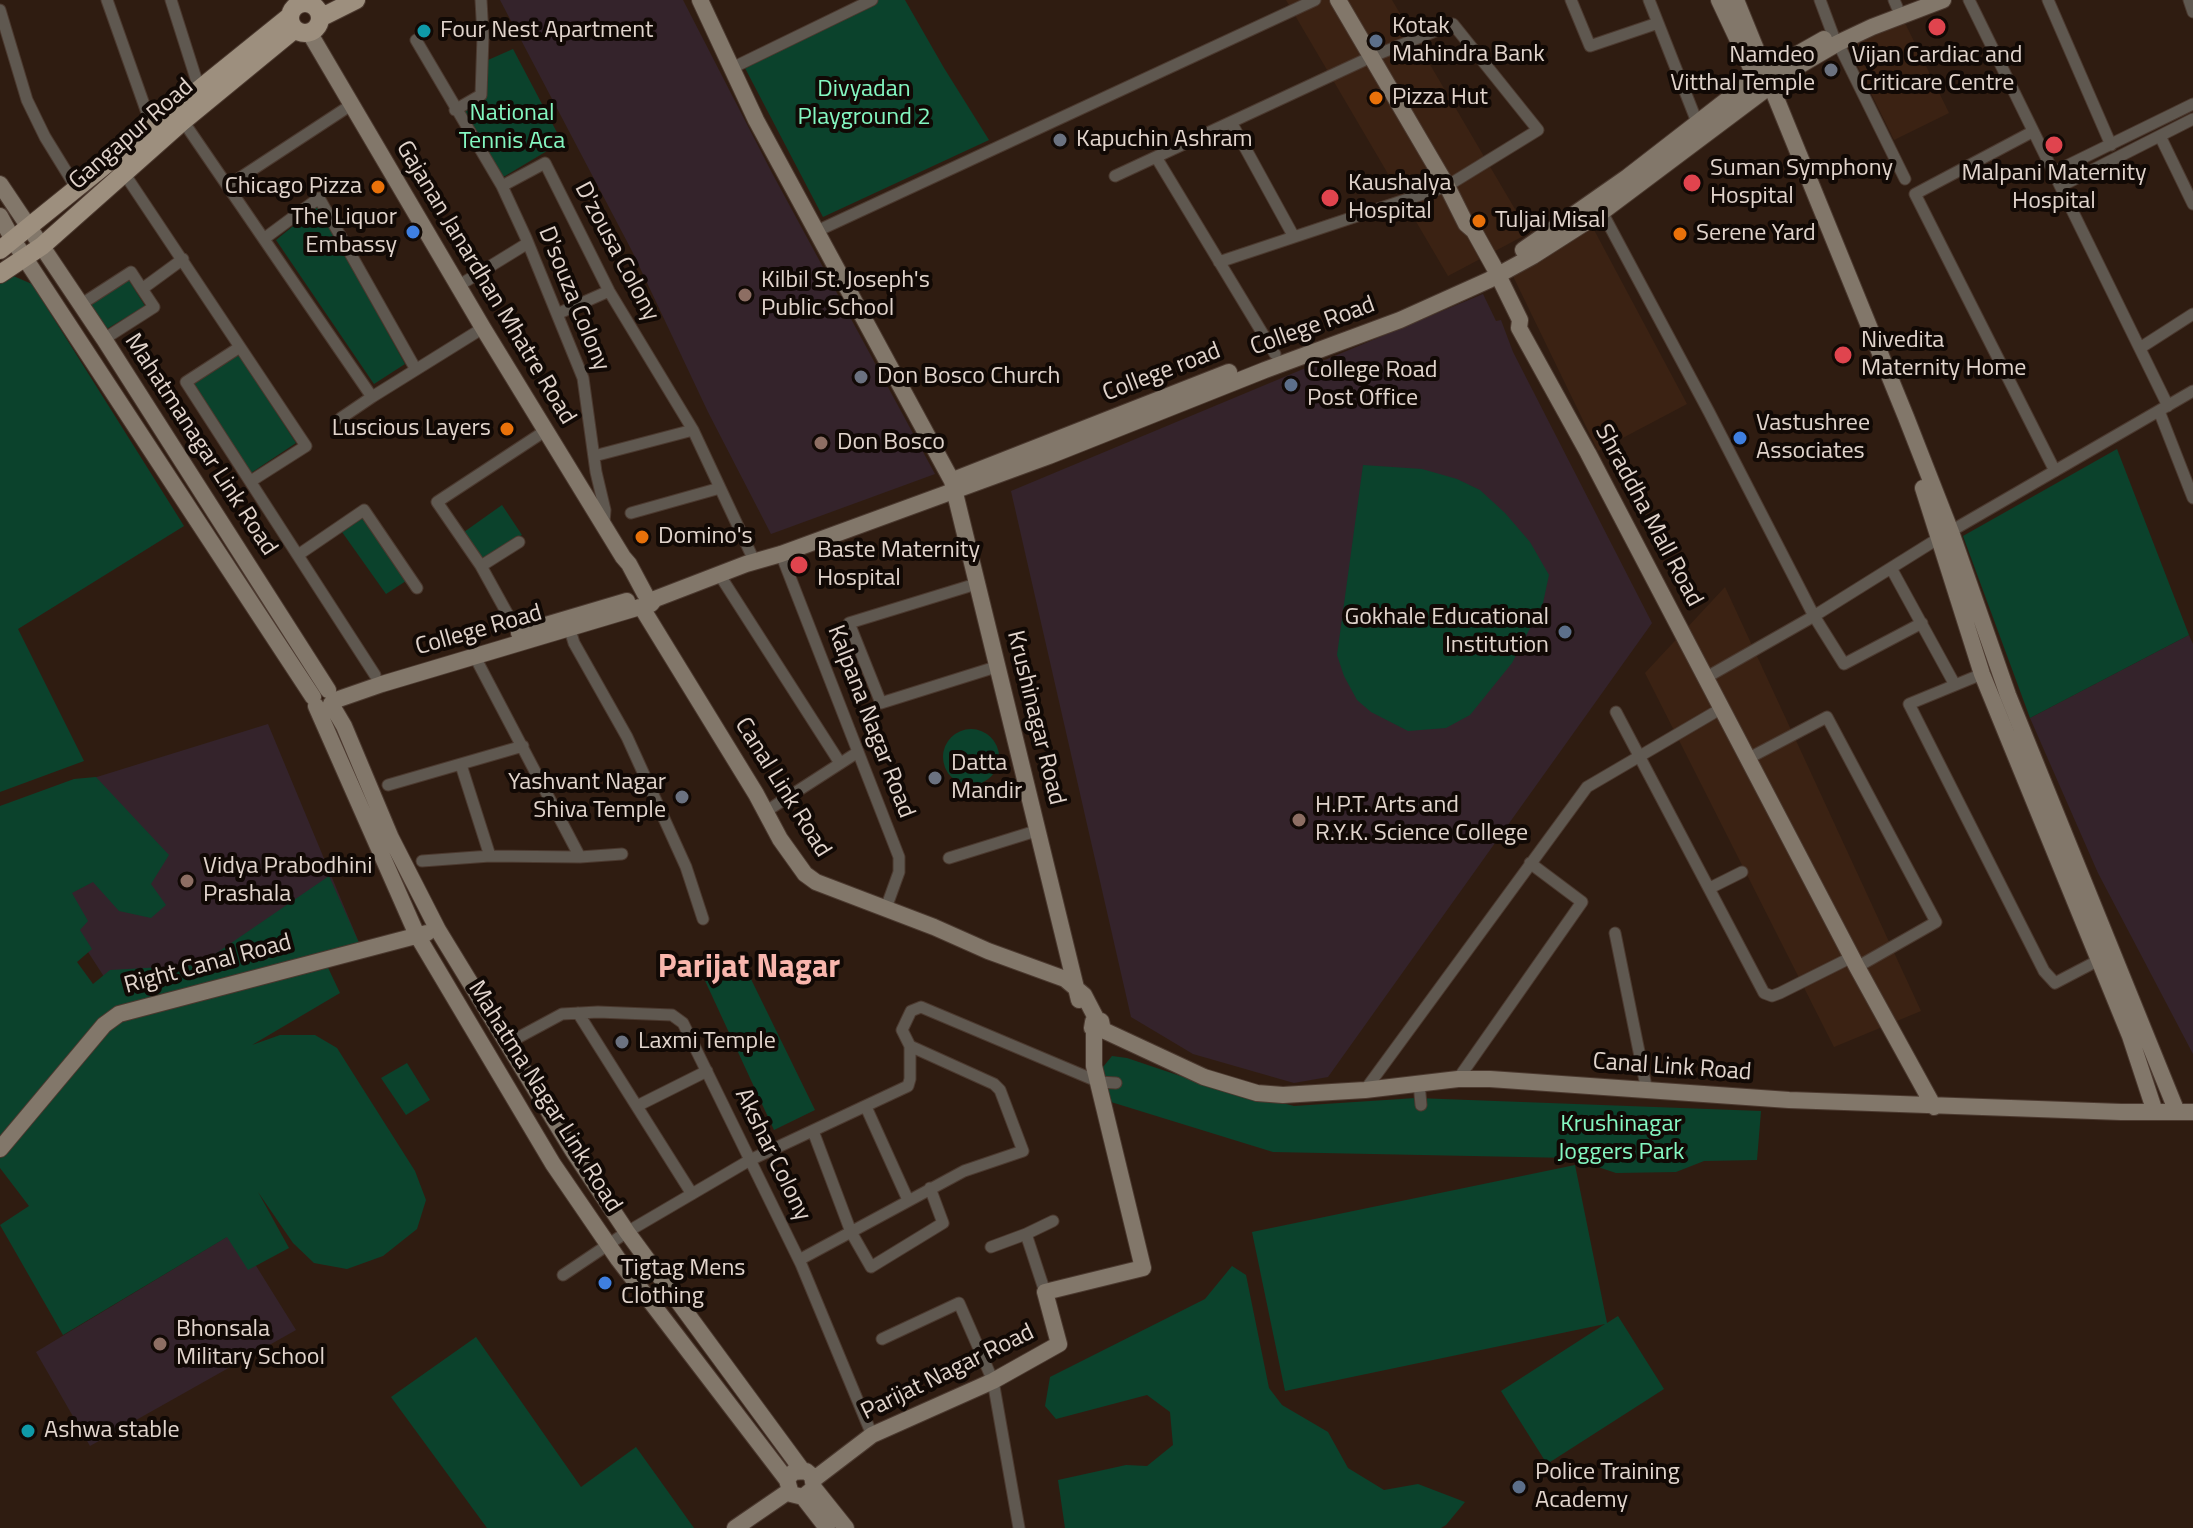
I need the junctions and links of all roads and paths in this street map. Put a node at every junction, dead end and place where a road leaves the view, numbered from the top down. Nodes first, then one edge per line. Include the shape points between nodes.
1 (107, 0) edge
2 (171, 0) edge
3 (356, 0) edge
4 (481, 0) edge
5 (700, 0) edge
6 (872, 0) edge
7 (1315, 0) edge
8 (1338, 0) edge
9 (1571, 0) edge
10 (1649, 0) edge
11 (1719, 0) edge
12 (1736, 0) edge
13 (1820, 0) edge
14 (1914, 0) edge
15 (1943, 0) edge
16 (1969, 0) edge
17 (2048, 0) edge
18 (2189, 0) edge
19 (1895, 4) edge
20 (0, 10) edge
21 (2193, 12) edge
22 (304, 13) edge
23 (1658, 23) junction
24 (1836, 39) junction
25 (416, 40) dead end
26 (1371, 57) junction
27 (732, 68) junction
28 (1763, 81) junction
29 (199, 88) junction
30 (2193, 104) edge
31 (351, 105) junction
32 (455, 110) junction
33 (2193, 119) edge
34 (183, 121) junction
35 (1231, 122) junction
36 (1697, 122) junction
37 (152, 127) junction
38 (2032, 132) junction
39 (2160, 136) junction
40 (2111, 145) junction
41 (1156, 157) junction
42 (2054, 172) junction
43 (124, 173) junction
44 (1115, 176) dead end
45 (1905, 179) dead end
46 (1630, 183) junction
47 (0, 184) edge
48 (229, 185) junction
49 (502, 186) junction
50 (1447, 186) junction
51 (2061, 186) junction
52 (77, 189) junction
53 (2193, 204) edge
54 (1602, 212) junction
55 (0, 216) edge
56 (29, 227) junction
57 (817, 231) junction
58 (1294, 237) junction
59 (265, 238) junction
60 (528, 243) junction
61 (6, 245) edge
62 (42, 246) junction
63 (24, 257) junction
64 (183, 259) junction
65 (1219, 262) junction
66 (0, 274) edge
67 (1491, 274) junction
68 (458, 286) junction
69 (142, 289) junction
70 (609, 291) junction
71 (80, 305) junction
72 (557, 314) junction
73 (2193, 314) edge
74 (483, 328) junction
75 (104, 339) junction
76 (240, 347) junction
77 (2140, 348) junction
78 (1275, 354) junction
79 (415, 368) junction
80 (2193, 391) edge
81 (372, 397) junction
82 (2163, 408) junction
83 (341, 418) dead end
84 (693, 430) junction
85 (545, 431) junction
86 (594, 456) junction
87 (2055, 471) junction
88 (251, 481) junction
89 (954, 485) junction
90 (720, 488) junction
91 (2193, 498) edge
92 (631, 513) dead end
93 (604, 526) junction
94 (1945, 535) junction
95 (519, 542) dead end
96 (751, 554) junction
97 (781, 554) junction
98 (298, 555) junction
99 (481, 566) junction
100 (1891, 568) junction
101 (719, 574) junction
102 (976, 584) junction
103 (417, 588) dead end
104 (644, 601) junction
105 (1814, 616) junction
106 (1922, 623) junction
107 (570, 630) junction
108 (518, 633) junction
109 (475, 657) junction
110 (999, 666) junction
111 (1982, 674) junction
112 (375, 675) junction
113 (1707, 677) junction
114 (1955, 685) junction
115 (325, 699) junction
116 (1722, 708) junction
117 (1616, 712) dead end
118 (523, 746) junction
119 (858, 752) junction
120 (1639, 756) junction
121 (1749, 758) junction
122 (840, 763) junction
123 (461, 765) junction
124 (388, 785) dead end
125 (765, 812) junction
126 (1039, 830) junction
127 (622, 854) dead end
128 (490, 856) junction
129 (580, 857) junction
130 (949, 858) dead end
131 (422, 861) dead end
132 (1530, 863) junction
133 (1742, 872) dead end
134 (1710, 888) junction
135 (886, 908) junction
136 (703, 919) dead end
137 (438, 930) junction
138 (1615, 933) dead end
139 (417, 935) junction
140 (2099, 960) junction
141 (1855, 962) junction
142 (1081, 996) junction
143 (578, 1013) junction
144 (1098, 1027) junction
145 (1135, 1041) junction
146 (508, 1043) junction
147 (910, 1046) junction
148 (707, 1071) junction
149 (1102, 1072) junction
150 (1458, 1079) junction
151 (1419, 1083) junction
152 (1365, 1090) junction
153 (1647, 1091) junction
154 (1421, 1105) dead end
155 (637, 1106) junction
156 (866, 1107) junction
157 (1934, 1107) junction
158 (2155, 1112) junction
159 (2185, 1112) edge
160 (813, 1131) junction
161 (0, 1149) edge
162 (750, 1160) junction
163 (930, 1188) junction
164 (692, 1194) junction
165 (908, 1200) junction
166 (1053, 1221) dead end
167 (627, 1232) junction
168 (851, 1232) junction
169 (1026, 1234) junction
170 (608, 1244) junction
171 (991, 1247) dead end
172 (799, 1260) junction
173 (563, 1275) dead end
174 (1045, 1292) junction
175 (882, 1339) dead end
176 (993, 1381) junction
177 (872, 1435) junction
178 (801, 1484) junction
179 (735, 1528) edge
180 (827, 1528) edge
181 (846, 1528) edge
182 (1019, 1528) edge

1 - 37 street
2 - 29 street
3 - 22 main road, Gangapur Road
4 - 32 street via 481,95
5 - 27 street, Krushinagar Road
6 - 27 street
7 - 57 street
8 - 26 street, Shraddha Mall Road
9 - 23 street via 1590,46
10 - 23 street
11 - 28 street
12 - 28 street
13 - 24 street
14 - 19 street, College road
15 - 24 street
16 - 38 street
17 - 40 street
18 - 21 street
19 - 24 street, College road
20 - 52 street via 27,100
22 - 29 main road, Gangapur Road
22 - 31 street, Gajanan Janardhan Mhatre Road
22 - 34 main road, Gangapur Road
23 - 36 street
24 - 28 street, College road via 1787,58
24 - 45 street
25 - 32 street
26 - 35 street
26 - 50 street, Shraddha Mall Road
26 - 50 street via 1453,24 1538,130
27 - 57 street, Krushinagar Road
28 - 36 street, College road
28 - 46 street, College Road
28 - 94 street
29 - 37 main road, Gangapur Road
30 - 40 street
31 - 48 street
31 - 68 street, Gajanan Janardhan Mhatre Road
32 - 49 street
33 - 39 street
34 - 43 main road, Gangapur Road
34 - 48 street
35 - 41 street
35 - 58 street
36 - 46 street, College road
37 - 52 main road, Gangapur Road
38 - 42 street
38 - 87 street via 1915,194
39 - 51 street
39 - 53 street
40 - 42 street
41 - 44 street
41 - 65 street
42 - 51 street
43 - 62 main road, Gangapur Road
43 - 64 street
46 - 54 street, College Road
46 - 67 street, College road
47 - 56 street, Mahatmanagar Link Road
48 - 59 street
49 - 60 street, D'souza Colony
49 - 70 street, D'zousa Colony via 545,163
50 - 58 street
50 - 67 street, Shraddha Mall Road via 1466,224 1466,236
51 - 77 street
52 - 56 main road, Gangapur Road
54 - 67 street, College Road
54 - 105 street
55 - 61 street, Mahatmanagar Link Road
56 - 61 main road, Gangapur Road
56 - 62 street, Mahatmanagar Link Road
57 - 89 street, Krushinagar Road
58 - 65 street
59 - 79 street via 319,198
59 - 81 street
60 - 68 street
60 - 72 street, D'souza Colony
61 - 63 street, Mahatmanagar Link Road
62 - 63 main road, Gangapur Road
62 - 71 street, Mahatmanagar Link Road
63 - 66 main road, Gangapur Road
63 - 115 street, Mahatmanagar Link Road
64 - 69 street
64 - 76 street
65 - 78 street
67 - 78 street, College road
67 - 89 street, College Road via 1400,320 1025,466
67 - 113 street, Shraddha Mall Road
68 - 74 street, Gajanan Janardhan Mhatre Road
69 - 71 street via 131,272
69 - 75 street via 154,307
70 - 72 street
70 - 84 street, D'zousa Colony
71 - 75 street, Mahatmanagar Link Road
72 - 86 street, D'souza Colony via 583,378
73 - 77 street
74 - 79 street
74 - 85 street, Gajanan Janardhan Mhatre Road
75 - 115 street, Mahatmanagar Link Road
76 - 88 street via 186,382
76 - 88 street via 306,446
77 - 82 street
78 - 89 street, College road
79 - 81 street
80 - 82 street
81 - 83 street
82 - 87 street
82 - 91 street
84 - 86 street
84 - 90 street, D'zousa Colony
85 - 93 street, Gajanan Janardhan Mhatre Road
85 - 99 street via 437,502
86 - 93 street, D'souza Colony
87 - 94 street
88 - 98 street
89 - 96 street, College road
89 - 97 street, College Road
89 - 102 street, Krushinagar Road
90 - 92 street
90 - 96 street, D'zousa Colony
93 - 104 street, Gajanan Janardhan Mhatre Road via 629,564
94 - 100 street
94 - 111 street
94 - 159 street
95 - 99 street
96 - 104 street, College road
97 - 101 street, College Road
97 - 119 street, Kalpana Nagar Road
98 - 103 street via 364,510
98 - 112 street
99 - 108 street
100 - 105 street
100 - 106 street
101 - 104 street, College Road
101 - 122 street
102 - 110 street, Krushinagar Road
102 - 110 street via 849,623 881,703
104 - 107 street, College Road
104 - 108 street, College road
104 - 125 street, Canal Link Road via 659,636
105 - 106 street via 1844,664
105 - 113 street
106 - 114 street
107 - 109 street, College Road
107 - 136 street via 627,737 686,867
108 - 112 street, College road
109 - 115 street, College Road
109 - 118 street
110 - 126 street, Krushinagar Road
111 - 114 street
111 - 140 street
112 - 115 street, College road
113 - 116 street, Shraddha Mall Road
114 - 140 street via 1909,704 2044,971 2055,983
115 - 137 street, Mahatma Nagar Link Road via 344,726 391,838
115 - 139 street, Mahatma Nagar Link Road
116 - 120 street
116 - 121 street
117 - 120 street
118 - 123 street
118 - 129 street
119 - 122 street
119 - 135 street, Kalpana Nagar Road via 899,857
120 - 132 street via 1587,787
120 - 134 street
121 - 141 street
121 - 141 street via 1827,717 1936,922
122 - 125 street
123 - 124 street
123 - 128 street
125 - 135 street, Canal Link Road via 805,874
126 - 130 street
126 - 142 street, Krushinagar Road
127 - 129 street
128 - 129 street
128 - 131 street
132 - 150 street via 1582,902
132 - 152 street
133 - 134 street
134 - 141 street via 1764,993 1772,996
135 - 142 street, Canal Link Road via 1065,979
137 - 139 street, Right Canal Road
137 - 146 street, Mahatma Nagar Link Road
138 - 153 street
139 - 161 street, Right Canal Road via 119,1014
139 - 170 street, Mahatma Nagar Link Road via 553,1164
140 - 158 street
141 - 157 street
142 - 144 street
142 - 145 street, Canal Link Road
143 - 146 street, Akshar Colony via 562,1014
143 - 148 street, Akshar Colony via 672,1015 683,1023
143 - 155 street
144 - 145 street, Canal Link Road
144 - 149 street
145 - 149 street via 1112,1044
145 - 152 street, Canal Link Road via 1204,1077 1257,1093
146 - 167 street, Mahatma Nagar Link Road
147 - 149 street via 902,1030 911,1011 921,1007
147 - 156 street via 908,1086
147 - 163 street via 994,1084 1023,1151
148 - 155 street
148 - 162 street, Akshar Colony
149 - 174 street, Parijat Nagar Road via 1143,1268
150 - 151 street, Canal Link Road
150 - 153 street, Canal Link Road
151 - 152 street, Canal Link Road
151 - 154 street
153 - 157 street, Canal Link Road
155 - 164 street
156 - 160 street
156 - 165 street
157 - 158 street, Canal Link Road
158 - 159 street, Canal Link Road
160 - 162 street
160 - 168 street
162 - 164 street
162 - 172 street, Akshar Colony
163 - 165 street
163 - 168 street via 943,1223 871,1267
164 - 167 street
165 - 168 street
166 - 169 street
167 - 170 street
167 - 178 street, Mahatma Nagar Link Road
168 - 172 street
169 - 171 street
169 - 174 street
170 - 173 street
170 - 178 street, Mahatma Nagar Link Road
172 - 177 street, Akshar Colony
174 - 176 street, Parijat Nagar Road via 1059,1344
175 - 176 street via 959,1303
176 - 177 street, Parijat Nagar Road
176 - 182 street
177 - 178 street, Parijat Nagar Road
178 - 179 street, Parijat Nagar Road
178 - 180 street, Mahatma Nagar Link Road
178 - 181 street, Mahatma Nagar Link Road

